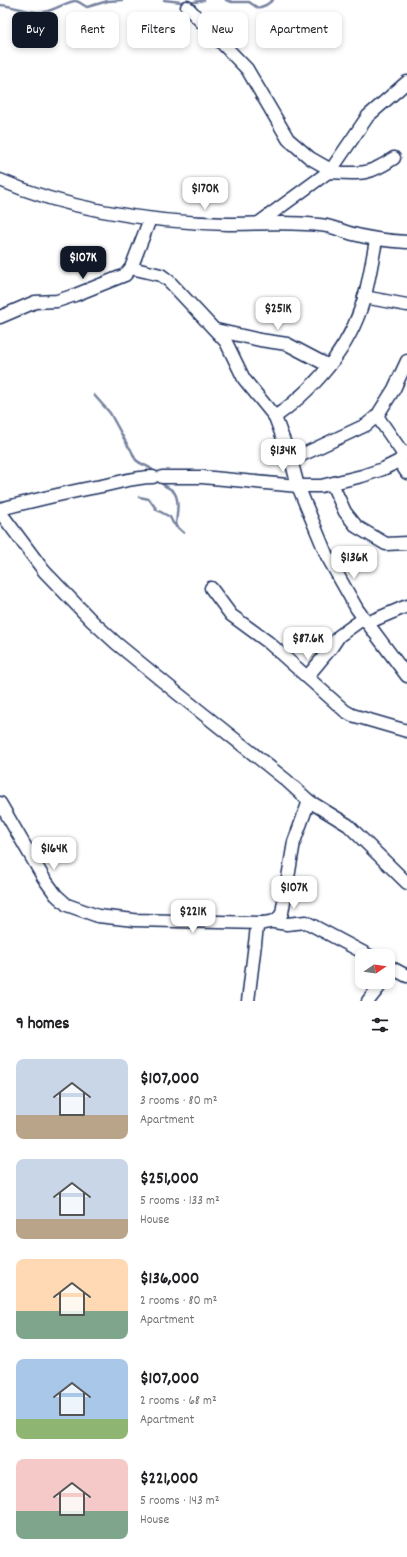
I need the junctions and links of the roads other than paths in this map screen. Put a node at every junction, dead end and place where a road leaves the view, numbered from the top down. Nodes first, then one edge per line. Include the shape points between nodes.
1 (187, 7) dead end
2 (407, 82) edge
3 (394, 158) dead end
4 (330, 171) junction
5 (0, 180) edge
6 (150, 219) junction
7 (260, 222) junction
8 (376, 240) junction
9 (407, 242) edge
10 (131, 268) junction
11 (364, 297) junction
12 (407, 305) edge
13 (0, 317) edge
14 (216, 330) junction
15 (407, 361) edge
16 (329, 366) junction
17 (376, 416) junction
18 (275, 417) junction
19 (403, 456) edge
20 (291, 460) junction
21 (407, 474) edge
22 (332, 484) junction
23 (298, 486) junction
24 (0, 510) edge
25 (407, 543) edge
26 (211, 588) dead end
27 (407, 606) edge
28 (365, 621) junction
29 (407, 676) edge
30 (307, 677) junction
31 (407, 731) edge
32 (309, 801) junction
33 (0, 803) edge
34 (407, 883) edge
35 (268, 923) junction
36 (357, 949) edge
37 (395, 972) edge
38 (407, 976) edge
39 (377, 989) edge
40 (248, 1001) edge
41 (368, 1001) edge

1 - 4 street via 247,69 288,139
2 - 4 street via 368,116
3 - 4 street via 373,171 354,174
4 - 7 street
5 - 6 street via 77,206
6 - 7 street via 229,224
6 - 10 street
7 - 8 street via 328,226
8 - 9 street
8 - 11 street
10 - 13 street via 125,275 99,287 57,301 28,304
10 - 14 street via 161,275 175,286 180,295
11 - 12 street
11 - 16 street via 342,350
14 - 16 street via 287,344
14 - 18 street via 226,342 244,379
15 - 17 street via 394,389
16 - 18 street via 312,388
17 - 19 street
17 - 20 street via 366,425
18 - 20 street
19 - 21 street
19 - 22 street via 362,476
20 - 23 street
22 - 23 street
22 - 25 street via 345,512 357,527 386,544
23 - 24 street via 202,478 125,479
23 - 28 street via 327,556
24 - 32 street via 44,571 92,621
26 - 30 street via 231,615 268,642
27 - 28 street
28 - 29 street
28 - 30 street via 339,636
30 - 31 street via 352,716
32 - 34 street via 348,825
32 - 35 street via 294,842 282,913 278,919
33 - 35 street via 43,877 67,905 98,916 134,920
35 - 36 street via 306,922
35 - 40 street via 257,927
37 - 38 street
39 - 41 street

